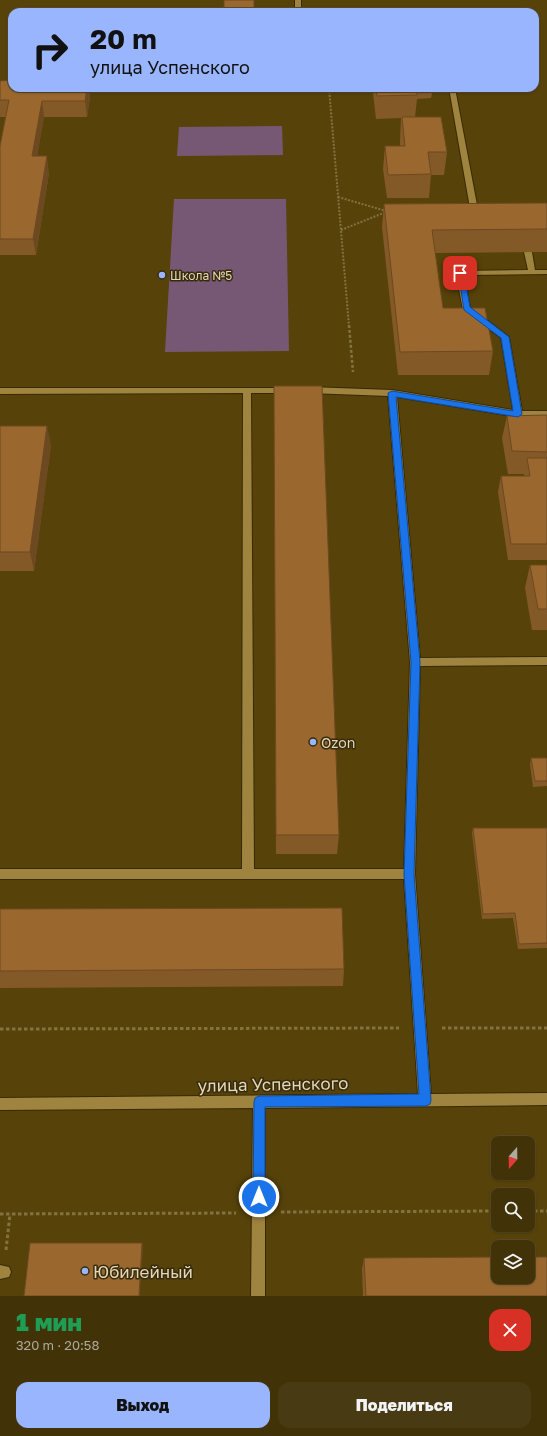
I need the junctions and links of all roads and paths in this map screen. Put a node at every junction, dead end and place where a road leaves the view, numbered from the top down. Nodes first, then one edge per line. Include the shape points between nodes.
1 (329, 92) edge
2 (453, 92) edge
3 (338, 197) junction
4 (489, 207) edge
5 (341, 230) junction
6 (528, 252) edge
7 (532, 272) junction
8 (547, 272) edge
9 (247, 390) junction
10 (0, 391) edge
11 (355, 391) junction
12 (392, 393) junction
13 (518, 414) junction
14 (547, 414) edge
15 (547, 661) edge
16 (416, 662) junction
17 (0, 874) edge
18 (248, 874) junction
19 (409, 874) junction
20 (420, 1028) junction
21 (547, 1028) edge
22 (0, 1029) edge
23 (547, 1099) edge
24 (426, 1100) junction
25 (259, 1102) junction
26 (0, 1104) edge
27 (535, 1211) edge
28 (547, 1211) edge
29 (258, 1296) edge

1 - 3 path
2 - 4 street via 474,208
3 - 5 path
3 - 5 path via 388,211
5 - 11 path
6 - 7 street
7 - 8 street
7 - 13 street via 460,273 466,308 505,337
9 - 10 street
9 - 11 street
9 - 18 street
11 - 12 street
12 - 13 street
12 - 16 street
13 - 14 street
15 - 16 street
16 - 19 street
17 - 18 street
18 - 19 street
19 - 20 street
20 - 21 path
20 - 22 path
20 - 24 street
23 - 24 street, улица Успенского
24 - 25 street, улица Успенского
25 - 26 street, улица Успенского
25 - 29 street
27 - 28 path

